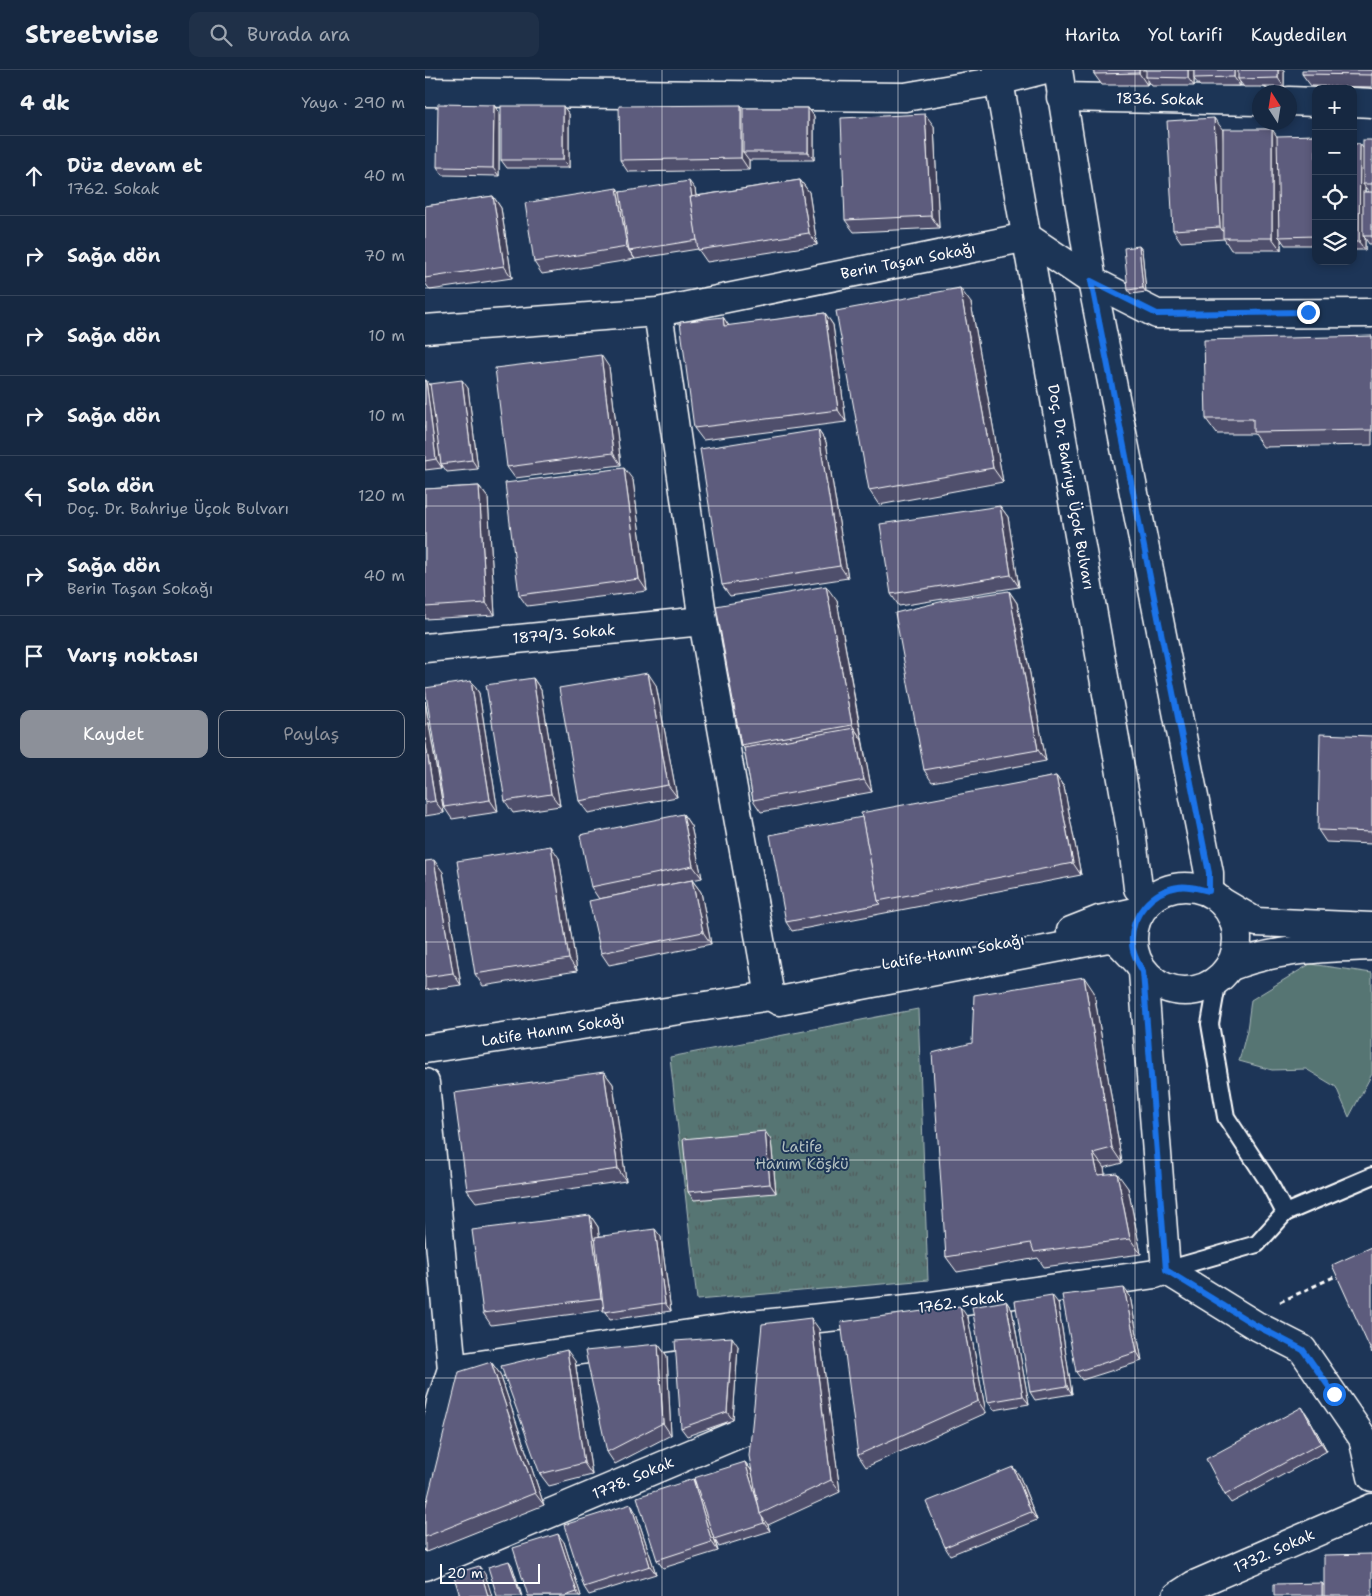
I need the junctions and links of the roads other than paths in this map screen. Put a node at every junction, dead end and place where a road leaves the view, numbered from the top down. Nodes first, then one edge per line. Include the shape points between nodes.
1 (1042, 70) edge
2 (1058, 70) edge
3 (998, 75) edge
4 (425, 92) edge
5 (1061, 98) junction
6 (1252, 101) edge
7 (1297, 101) edge
8 (1312, 102) edge
9 (1357, 102) edge
10 (1372, 103) edge
11 (1027, 237) junction
12 (1091, 281) junction
13 (658, 312) junction
14 (1372, 313) edge
15 (425, 329) edge
16 (703, 621) junction
17 (425, 648) edge
18 (1215, 896) junction
19 (1145, 905) junction
20 (1372, 927) edge
21 (1372, 946) edge
22 (1139, 966) junction
23 (1224, 973) junction
24 (770, 996) junction
25 (425, 1050) edge
26 (425, 1083) edge
27 (1372, 1176) edge
28 (1285, 1213) junction
29 (1166, 1270) junction
30 (751, 1325) junction
31 (453, 1369) junction
32 (433, 1400) edge
33 (1372, 1477) edge
34 (425, 1485) edge
35 (1372, 1508) edge
36 (425, 1566) edge
37 (1189, 1592) edge

1 - 3 street
2 - 5 street
3 - 4 street via 905,97
3 - 11 street, Doç. Dr. Bahriye Üçok Bulvarı
5 - 6 street, 1836. Sokak
5 - 12 street
7 - 8 street
9 - 10 street
11 - 12 street
11 - 13 street, Berin Taşan Sokağı
11 - 19 street, Doç. Dr. Bahriye Üçok Bulvarı via 1131,830 1138,888
12 - 14 street via 1157,314
12 - 18 street
13 - 15 street, Berin Taşan Sokağı
13 - 16 street
16 - 17 street, 1879/3. Sokak
16 - 24 street
18 - 19 street via 1179,887 1164,891
18 - 20 street via 1255,922
18 - 23 street via 1232,916 1237,933 1236,951
19 - 22 street via 1133,926 1132,943
19 - 24 street, Latife Hanım Sokağı via 1075,930 781,984
21 - 23 street via 1299,948 1257,956
22 - 23 street via 1157,984 1172,990 1205,988
22 - 24 street, Latife Hanım Sokağı via 1117,940 1108,938 779,1001
22 - 29 street
23 - 28 lane via 1210,1024 1226,1117
24 - 25 street, Latife Hanım Sokağı
26 - 31 street
27 - 28 lane
28 - 29 lane via 1257,1244
29 - 30 street, 1762. Sokak via 917,1308
29 - 33 street via 1243,1318 1303,1350 1363,1438
30 - 31 street, 1762. Sokak
30 - 36 street, 1778. Sokak via 743,1432
31 - 32 street
32 - 34 street
35 - 37 street, 1732. Sokak

